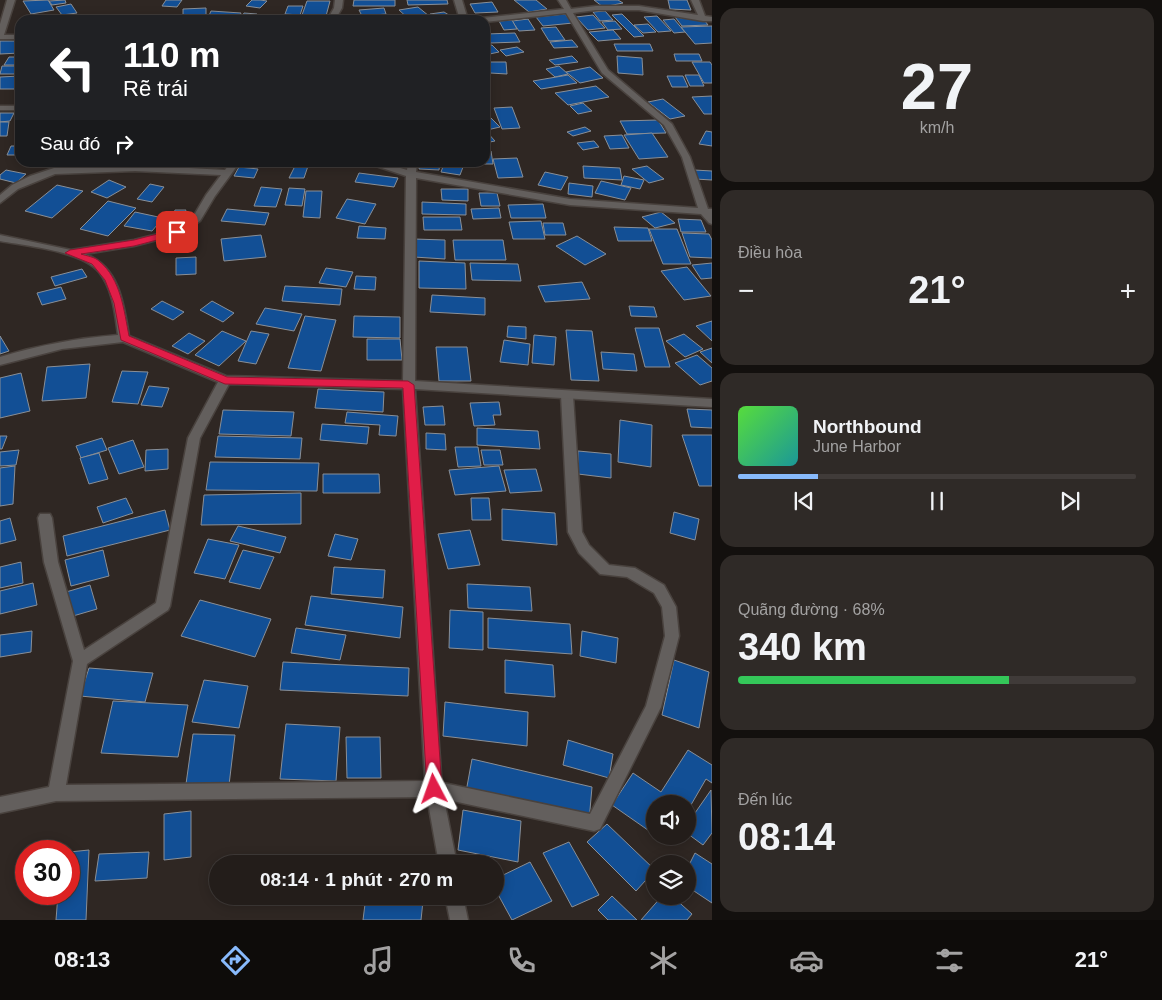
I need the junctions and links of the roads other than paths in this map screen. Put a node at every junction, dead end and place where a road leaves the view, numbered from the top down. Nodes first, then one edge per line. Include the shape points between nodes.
1 (11, 0) edge
2 (339, 0) edge
3 (458, 0) edge
4 (562, 0) edge
5 (695, 0) edge
6 (567, 11) junction
7 (334, 15) edge
8 (462, 15) edge
9 (490, 19) edge
10 (702, 19) junction
11 (712, 19) edge
12 (0, 36) edge
13 (15, 37) edge
14 (0, 108) edge
15 (15, 108) edge
16 (56, 167) edge
17 (232, 167) edge
18 (386, 167) edge
19 (412, 167) edge
20 (228, 173) junction
21 (411, 174) junction
22 (0, 200) edge
23 (708, 212) edge
24 (712, 221) edge
25 (0, 238) edge
26 (70, 253) junction
27 (124, 338) junction
28 (0, 361) edge
29 (225, 380) junction
30 (408, 385) junction
31 (567, 395) junction
32 (712, 403) edge
33 (45, 518) dead end
34 (80, 661) junction
35 (434, 789) junction
36 (56, 794) junction
37 (0, 806) edge
38 (446, 855) edge
39 (456, 905) edge
40 (459, 920) edge

1 - 12 street
2 - 7 street
3 - 8 street
4 - 6 street
5 - 10 street
6 - 9 street
6 - 10 street via 639,8
6 - 23 street via 605,70 668,124 686,157
10 - 11 street
12 - 13 street
14 - 15 street
16 - 20 street
16 - 22 street via 15,187
17 - 20 street
18 - 21 street
19 - 21 street
20 - 26 street via 197,219 177,232 134,243
21 - 23 street via 570,202
21 - 30 street
23 - 24 street
25 - 26 street
26 - 27 street via 96,262 109,280 118,303
27 - 28 street via 87,340 30,351
27 - 29 street
29 - 30 street
29 - 34 street via 194,438 163,606
30 - 31 street
30 - 35 street
31 - 32 street
31 - 35 street via 575,532 584,549 605,570 630,572 658,589 669,608 672,636 653,707 594,823
33 - 34 street via 51,562
34 - 36 street
35 - 36 street
35 - 38 street
36 - 37 street
39 - 40 street

